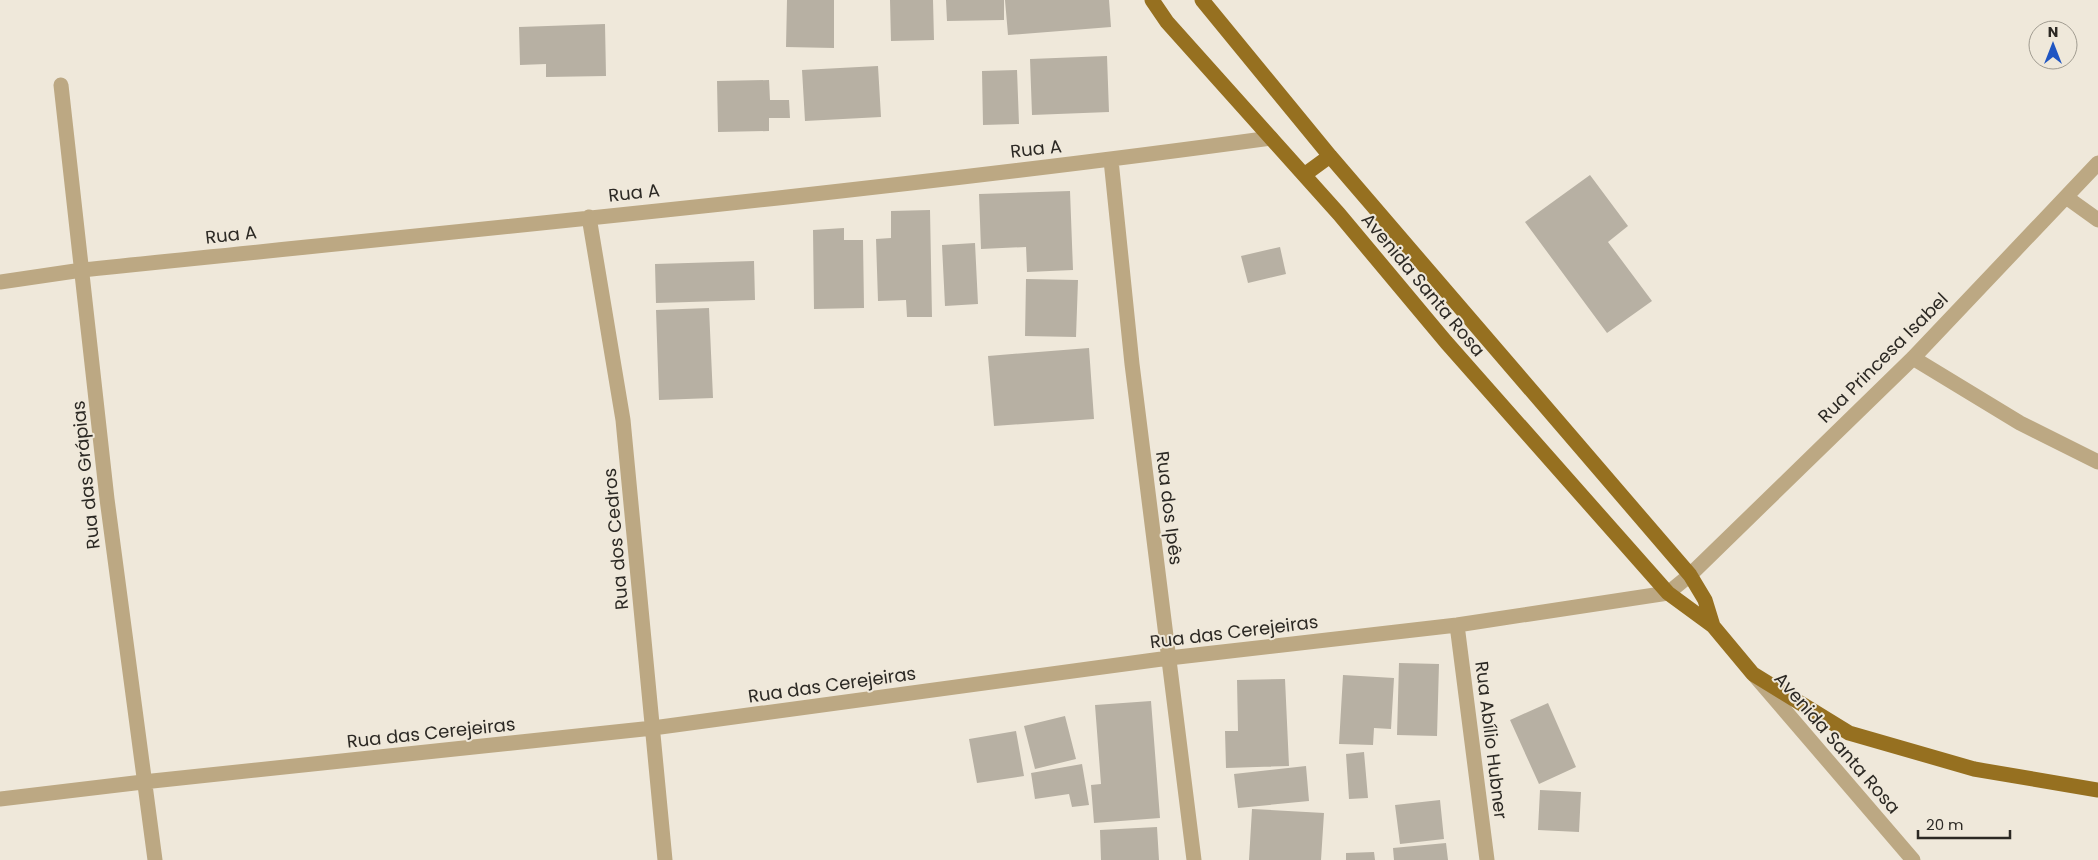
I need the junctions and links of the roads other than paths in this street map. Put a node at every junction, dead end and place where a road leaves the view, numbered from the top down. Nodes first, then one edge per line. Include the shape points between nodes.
1 (1152, 0) edge
2 (1202, 0) edge
3 (61, 85) dead end
4 (1271, 138) junction
5 (1330, 156) junction
6 (1111, 160) junction
7 (2098, 163) edge
8 (1304, 175) junction
9 (2066, 197) junction
10 (589, 217) junction
11 (2098, 220) edge
12 (82, 270) junction
13 (0, 282) edge
14 (1912, 358) junction
15 (2098, 462) edge
16 (1690, 575) junction
17 (1668, 593) junction
18 (1457, 625) junction
19 (1713, 626) junction
20 (1169, 658) junction
21 (1753, 674) junction
22 (653, 728) junction
23 (143, 782) junction
24 (2098, 790) edge
25 (0, 799) edge
26 (155, 860) edge
27 (665, 860) edge
28 (1194, 860) edge
29 (1487, 860) edge
30 (1913, 860) edge

1 - 4 main road, Avenida Santa Rosa via 1167,22
2 - 5 main road, Avenida Santa Rosa
3 - 12 street, Rua das Grápias
4 - 6 street, Rua A
4 - 8 main road, Avenida Santa Rosa
5 - 8 main road
5 - 16 main road, Avenida Santa Rosa
6 - 10 street, Rua A
6 - 20 street, Rua dos Ipês via 1132,364
7 - 9 street, Rua Princesa Isabel
8 - 17 main road, Avenida Santa Rosa via 1446,342
9 - 11 street
9 - 14 street, Rua Princesa Isabel
10 - 12 street, Rua A
10 - 22 street, Rua dos Cedros via 623,420
12 - 13 street, Rua A
12 - 23 street, Rua das Grápias
14 - 15 street via 2020,423
14 - 16 street, Rua Princesa Isabel
16 - 17 street, Rua Princesa Isabel
16 - 19 main road, Avenida Santa Rosa via 1702,593
17 - 18 street, Rua das Cerejeiras
17 - 19 main road, Avenida Santa Rosa
18 - 20 street, Rua das Cerejeiras
18 - 29 street, Rua Abílio Hubner
19 - 21 main road
20 - 22 street, Rua das Cerejeiras
20 - 28 street, Rua dos Ipês
21 - 24 main road via 1849,732 1974,770
21 - 30 street, Avenida Santa Rosa
22 - 23 street, Rua das Cerejeiras
22 - 27 street, Rua dos Cedros
23 - 25 street, Rua das Cerejeiras
23 - 26 street, Rua das Grápias

